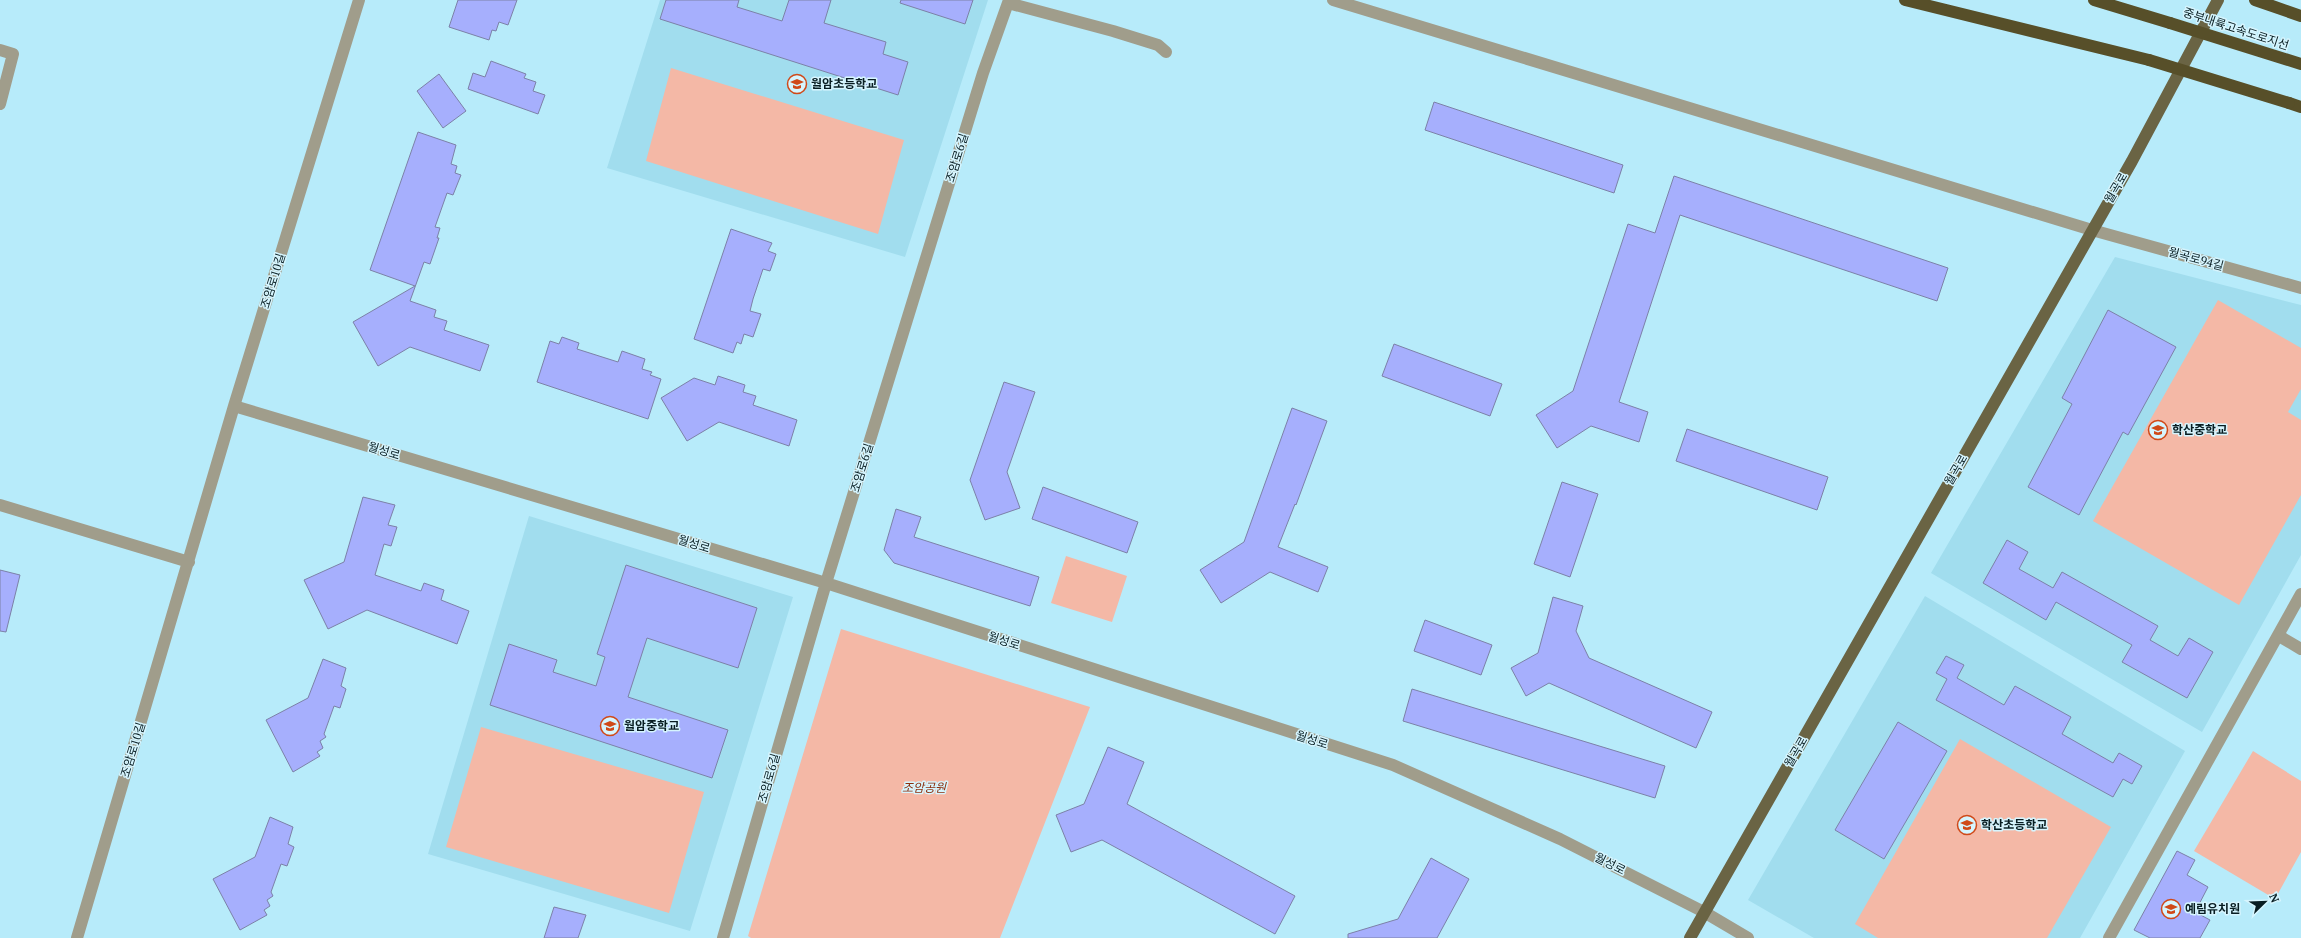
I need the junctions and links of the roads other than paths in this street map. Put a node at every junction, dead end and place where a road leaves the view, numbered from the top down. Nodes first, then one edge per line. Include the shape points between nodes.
1 (358, 0) edge
2 (1333, 0) edge
3 (1905, 0) edge
4 (2094, 0) edge
5 (2218, 0) edge
6 (2255, 0) edge
7 (1008, 1) edge
8 (2301, 16) edge
9 (0, 50) edge
10 (1166, 52) dead end
11 (2301, 64) edge
12 (0, 104) edge
13 (2295, 105) edge
14 (2092, 230) junction
15 (2301, 288) edge
16 (234, 406) junction
17 (0, 505) edge
18 (189, 562) junction
19 (826, 583) junction
20 (2301, 594) edge
21 (2278, 636) junction
22 (2301, 649) edge
23 (1704, 912) junction
24 (77, 938) edge
25 (723, 938) edge
26 (1690, 938) edge
27 (1748, 938) edge
28 (2109, 938) edge

1 - 16 street, 조암로10길
2 - 14 street, 월곡로94길
3 - 13 highway, bridge via 2149,60
4 - 11 highway, 중부내륙고속도로지선, bridge
5 - 14 main road, 월곡로
6 - 8 highway
7 - 10 street via 1158,45
7 - 19 street, 조암로6길
9 - 12 street via 13,54
14 - 15 street, 월곡로94길
14 - 23 main road, 월곡로
16 - 18 street, 조암로10길
16 - 19 street, 월성로
17 - 18 street
18 - 24 street, 조암로10길
19 - 23 street, 월성로 via 1393,765 1560,839
19 - 25 street, 조암로6길
20 - 21 street
21 - 22 street
21 - 28 street
23 - 26 main road, 월곡로
23 - 27 street, 월성로

